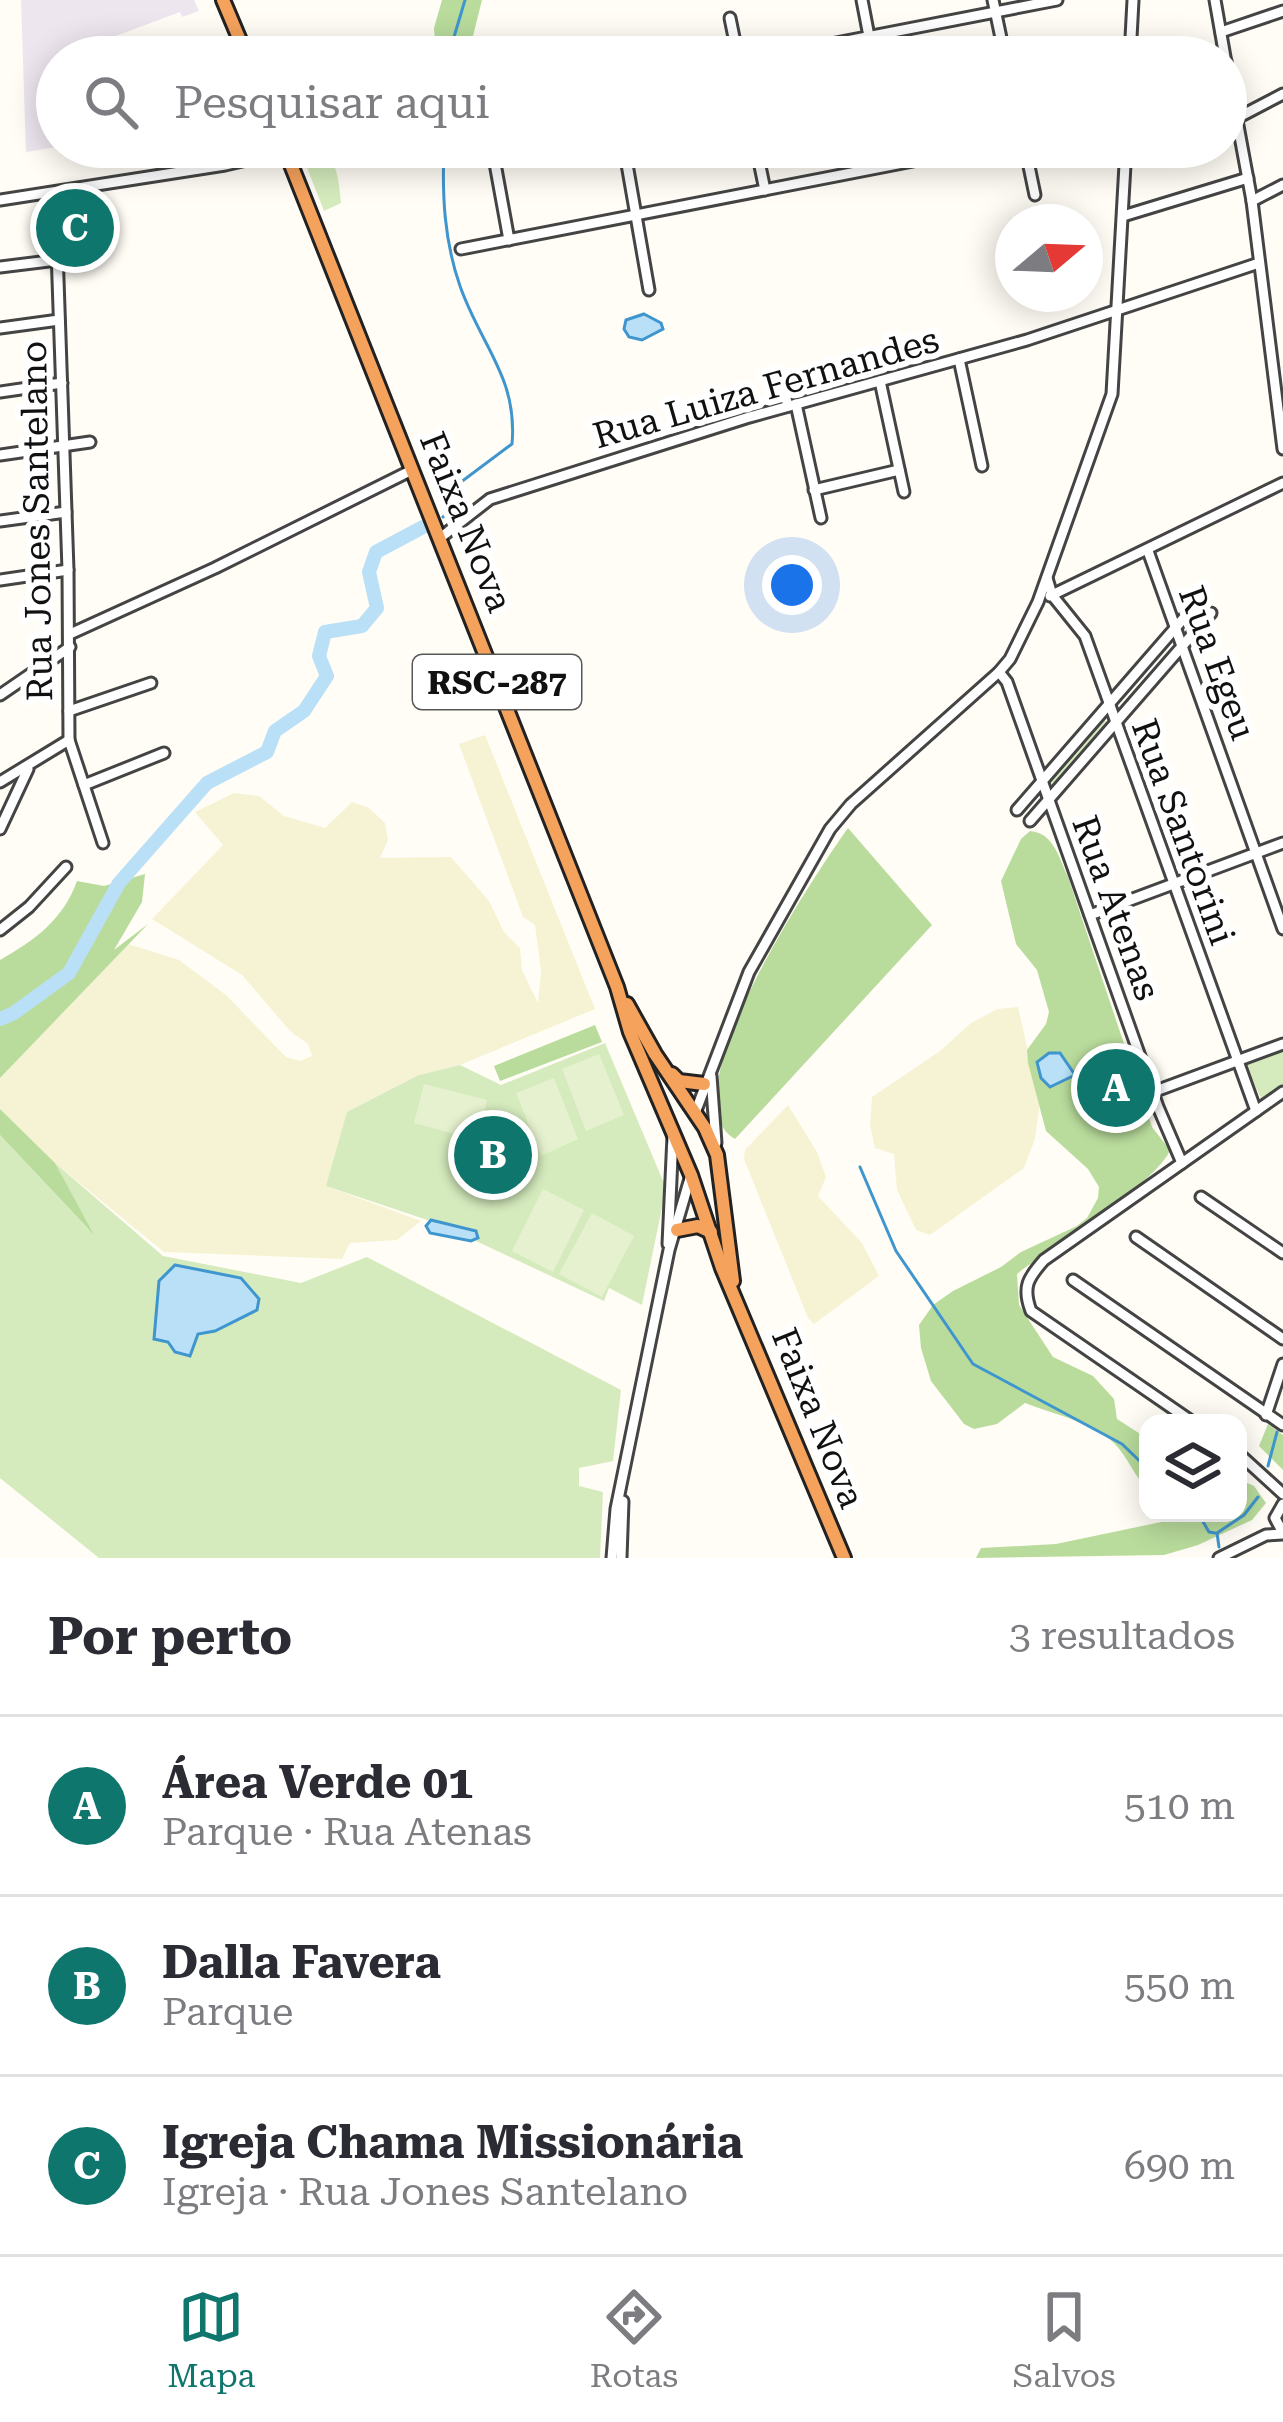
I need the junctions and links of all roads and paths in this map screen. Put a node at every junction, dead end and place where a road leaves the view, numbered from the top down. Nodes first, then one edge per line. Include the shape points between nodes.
1 (862, 0) edge
2 (1057, 0) edge
3 (1133, 0) edge
4 (1215, 0) edge
5 (224, 1) edge
6 (995, 6) edge
7 (1283, 10) edge
8 (730, 18) dead end
9 (1221, 32) junction
10 (238, 36) edge
11 (734, 36) edge
12 (869, 36) edge
13 (873, 36) edge
14 (1001, 36) edge
15 (1131, 36) edge
16 (1222, 36) edge
17 (1283, 94) edge
18 (1247, 113) edge
19 (207, 168) edge
20 (293, 168) edge
21 (495, 168) edge
22 (628, 168) edge
23 (760, 168) edge
24 (879, 168) edge
25 (1029, 168) edge
26 (1125, 168) edge
27 (1246, 168) edge
28 (1248, 178) junction
29 (1283, 185) edge
30 (765, 190) junction
31 (55, 192) junction
32 (1035, 195) dead end
33 (0, 200) edge
34 (1252, 201) junction
35 (636, 215) junction
36 (1123, 216) junction
37 (509, 240) junction
38 (461, 249) dead end
39 (57, 260) junction
40 (1259, 263) junction
41 (0, 268) edge
42 (649, 290) dead end
43 (1118, 312) junction
44 (59, 320) junction
45 (0, 328) edge
46 (959, 359) junction
47 (779, 373) dead end
48 (880, 381) junction
49 (62, 383) junction
50 (0, 392) edge
51 (792, 405) junction
52 (1281, 418) edge
53 (90, 442) dead end
54 (64, 446) junction
55 (1283, 449) edge
56 (0, 455) edge
57 (982, 466) dead end
58 (412, 470) junction
59 (899, 470) junction
60 (1283, 483) edge
61 (814, 490) junction
62 (904, 492) dead end
63 (66, 512) junction
64 (820, 518) dead end
65 (0, 520) edge
66 (440, 538) junction
67 (1148, 550) junction
68 (68, 570) junction
69 (1047, 578) junction
70 (0, 580) edge
71 (1052, 595) junction
72 (1202, 596) dead end
73 (1038, 602) junction
74 (1211, 613) dead end
75 (1176, 628) junction
76 (70, 634) junction
77 (1182, 646) junction
78 (70, 647) junction
79 (999, 672) junction
80 (151, 682) dead end
81 (0, 695) edge
82 (1109, 704) junction
83 (69, 711) junction
84 (1116, 723) junction
85 (69, 740) junction
86 (164, 753) dead end
87 (28, 768) junction
88 (1042, 781) junction
89 (0, 782) edge
90 (84, 784) junction
91 (1049, 800) junction
92 (1017, 809) dead end
93 (1030, 821) dead end
94 (0, 830) edge
95 (103, 843) dead end
96 (1283, 843) edge
97 (1256, 853) junction
98 (66, 867) dead end
99 (1173, 884) junction
100 (1090, 915) junction
101 (2, 924) edge
102 (1283, 928) edge
103 (617, 987) junction
104 (1283, 1044) edge
105 (1236, 1061) junction
106 (666, 1070) junction
107 (707, 1077) junction
108 (1153, 1092) junction
109 (1283, 1092) edge
110 (1256, 1111) junction
111 (694, 1113) junction
112 (674, 1135) junction
113 (717, 1156) junction
114 (1182, 1162) junction
115 (691, 1174) junction
116 (1201, 1197) dead end
117 (677, 1230) junction
118 (711, 1232) junction
119 (1136, 1237) dead end
120 (669, 1250) junction
121 (1283, 1252) edge
122 (1073, 1280) dead end
123 (736, 1300) junction
124 (1283, 1339) edge
125 (1283, 1364) edge
126 (1181, 1414) edge
127 (1266, 1415) junction
128 (1283, 1425) edge
129 (1247, 1462) edge
130 (1281, 1492) edge
131 (1282, 1504) edge
132 (1275, 1518) junction
133 (1283, 1533) edge
134 (1266, 1535) junction
135 (616, 1558) edge
136 (844, 1558) edge
137 (1219, 1558) edge

1 - 12 street
2 - 6 street
3 - 15 street
4 - 9 street
5 - 10 highway
6 - 13 street
6 - 14 street
7 - 9 street
8 - 11 street
9 - 16 street
17 - 18 street
19 - 31 street
20 - 58 highway, Faixa Nova / RSC-287
21 - 37 street
22 - 35 street
23 - 30 street
24 - 30 street
25 - 32 street
26 - 36 street
27 - 28 street
28 - 34 street
28 - 36 street
29 - 34 street
30 - 35 street
31 - 33 street
31 - 39 street, Rua Jones Santelano
34 - 40 street
35 - 37 street
35 - 42 street
36 - 43 street
37 - 38 street
39 - 41 street
39 - 44 street, Rua Jones Santelano
40 - 43 street, Rua Luiza Fernandes
40 - 52 street
43 - 46 street, Rua Luiza Fernandes
43 - 69 street via 1112,394
44 - 45 street
44 - 49 street, Rua Jones Santelano
46 - 48 street, Rua Luiza Fernandes
46 - 57 street
47 - 51 street
48 - 51 street, Rua Luiza Fernandes
48 - 59 street
49 - 50 street
49 - 54 street, Rua Jones Santelano
51 - 61 street
51 - 66 street, Rua Luiza Fernandes via 490,500
52 - 55 street
53 - 54 street
54 - 56 street
54 - 63 street, Rua Jones Santelano
58 - 66 highway, Faixa Nova / RSC-287
58 - 76 street
59 - 61 street
59 - 62 street
60 - 67 street
61 - 64 street
63 - 65 street
63 - 68 street, Rua Jones Santelano
66 - 103 highway, Faixa Nova / RSC-287
67 - 71 street
67 - 75 street, Rua Egeu
68 - 70 street
68 - 76 street, Rua Jones Santelano
69 - 71 street, Rua Santorini
69 - 73 street
71 - 73 street
71 - 82 street, Rua Santorini via 1081,627
72 - 75 street
73 - 79 street
74 - 77 street
75 - 77 street, Rua Egeu
75 - 82 street
76 - 78 street, Rua Jones Santelano
77 - 84 street
77 - 97 street, Rua Egeu
78 - 81 street
78 - 83 street, Rua Jones Santelano
79 - 88 street, Rua Atenas
79 - 107 street via 830,829 749,972
80 - 83 street
82 - 84 street, Rua Santorini
82 - 88 street
83 - 85 street, Rua Jones Santelano
84 - 91 street
84 - 99 street, Rua Santorini
85 - 87 street
85 - 90 street, Rua Jones Santelano
86 - 90 street
87 - 89 street
87 - 94 street
88 - 91 street, Rua Atenas
88 - 92 street
90 - 95 street, Rua Jones Santelano
91 - 93 street
91 - 100 street, Rua Atenas
96 - 97 street
97 - 99 street
97 - 102 street, Rua Egeu
98 - 101 street
99 - 100 street
99 - 105 street, Rua Santorini
100 - 108 street, Rua Atenas
103 - 106 highway, Faixa Nova / RSC-287
103 - 112 highway, Faixa Nova / RSC-287
104 - 105 street
105 - 108 street
105 - 110 street, Rua Santorini
106 - 107 highway via 680,1081
106 - 111 highway, Faixa Nova / RSC-287
107 - 111 street
107 - 113 street
108 - 114 street, Rua Atenas
109 - 110 street
110 - 114 street
111 - 112 highway
111 - 113 highway, Faixa Nova / RSC-287
112 - 115 highway, Faixa Nova / RSC-287
112 - 120 street
113 - 115 highway
113 - 123 highway, Faixa Nova / RSC-287
114 - 126 street via 1044,1260 1025,1295 1031,1311
115 - 117 street
115 - 118 highway, Faixa Nova / RSC-287
116 - 121 street
117 - 118 highway
117 - 120 street
118 - 123 highway, Faixa Nova / RSC-287
119 - 124 street
120 - 135 street via 616,1510
122 - 127 street
123 - 136 highway, Faixa Nova / RSC-287
125 - 127 street
127 - 128 street
129 - 130 street
130 - 131 street
131 - 132 street
132 - 133 street
132 - 134 street
133 - 134 street
134 - 137 street

